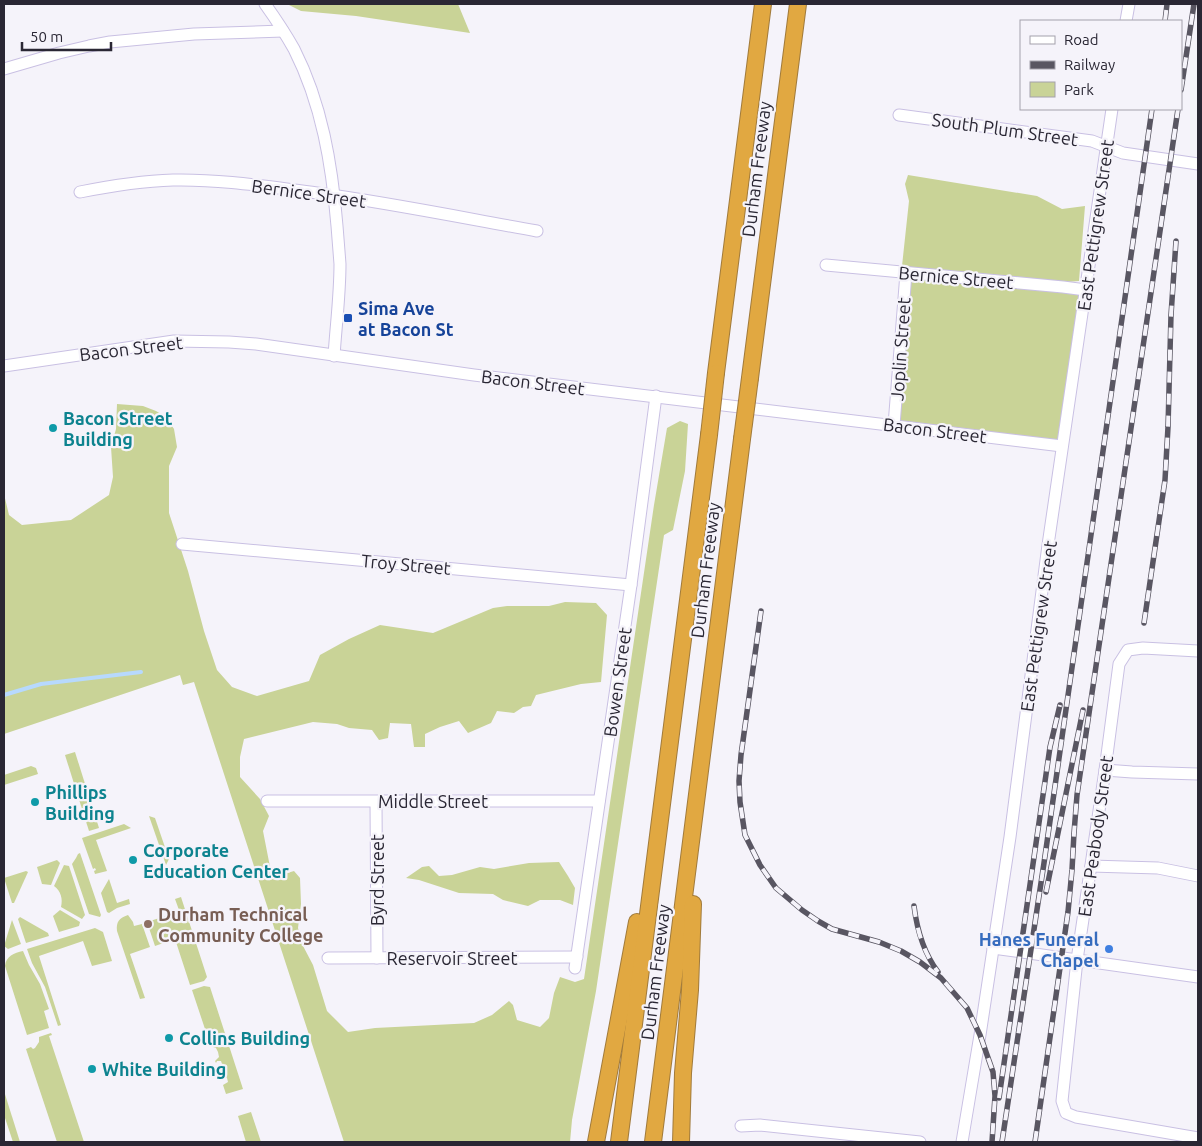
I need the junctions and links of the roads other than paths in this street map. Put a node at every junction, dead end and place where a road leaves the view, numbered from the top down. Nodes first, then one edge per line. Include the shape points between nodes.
1 (264, 4) edge
2 (763, 4) edge
3 (798, 4) edge
4 (1128, 4) edge
5 (1126, 20) edge
6 (283, 31) junction
7 (4, 69) edge
8 (1112, 110) edge
9 (899, 115) dead end
10 (1106, 147) junction
11 (1198, 164) edge
12 (80, 192) dead end
13 (335, 196) junction
14 (538, 231) dead end
15 (826, 265) dead end
16 (906, 272) junction
17 (1086, 290) junction
18 (334, 356) junction
19 (4, 366) edge
20 (656, 396) junction
21 (894, 425) junction
22 (1062, 446) junction
23 (182, 544) dead end
24 (631, 585) junction
25 (1198, 651) edge
26 (668, 758) junction
27 (1105, 770) junction
28 (1198, 774) edge
29 (697, 796) junction
30 (267, 801) dead end
31 (599, 801) junction
32 (376, 802) junction
33 (1091, 866) junction
34 (1198, 876) edge
35 (993, 948) junction
36 (328, 958) dead end
37 (378, 958) junction
38 (1077, 960) junction
39 (576, 962) joint
40 (1198, 977) edge
41 (741, 1126) dead end
42 (1198, 1138) edge
43 (596, 1142) edge
44 (619, 1142) edge
45 (653, 1142) edge
46 (681, 1142) edge
47 (920, 1142) edge
48 (962, 1142) edge

1 - 6 street
2 - 26 highway, Durham Freeway, bridge
3 - 29 highway, Durham Freeway, bridge
4 - 5 street
6 - 7 street via 194,34 110,42
6 - 13 street via 313,93
8 - 10 street, East Pettigrew Street
9 - 10 street, South Plum Street via 1092,141
10 - 11 street, South Plum Street via 1123,153
10 - 17 street, East Pettigrew Street
12 - 13 street, Bernice Street via 135,183 190,180
13 - 14 street, Bernice Street
13 - 18 street via 340,264
15 - 16 street, Bernice Street
16 - 17 street, Bernice Street
16 - 21 street, Joplin Street
17 - 22 street, East Pettigrew Street
18 - 19 street, Bacon Street via 256,344 174,341
18 - 20 street, Bacon Street
20 - 21 street, Bacon Street
20 - 24 street, Bowen Street
21 - 22 street, Bacon Street
22 - 35 street, East Pettigrew Street
23 - 24 street, Troy Street
24 - 31 street, Bowen Street
25 - 27 street, East Peabody Street via 1128,650 1119,664
26 - 43 highway
26 - 44 highway, Durham Freeway
27 - 28 street
27 - 33 street, East Peabody Street
29 - 45 highway, Durham Freeway
29 - 46 highway
30 - 32 street, Middle Street
31 - 32 street, Middle Street
31 - 39 street, Bowen Street
32 - 37 street, Byrd Street
33 - 34 street via 1158,868
33 - 38 street, East Peabody Street
35 - 38 street
35 - 48 street, East Pettigrew Street
36 - 37 street, Reservoir Street
37 - 39 street, Reservoir Street
38 - 40 street
38 - 42 street, East Peabody Street via 1062,1090 1066,1113
41 - 47 street via 760,1125

